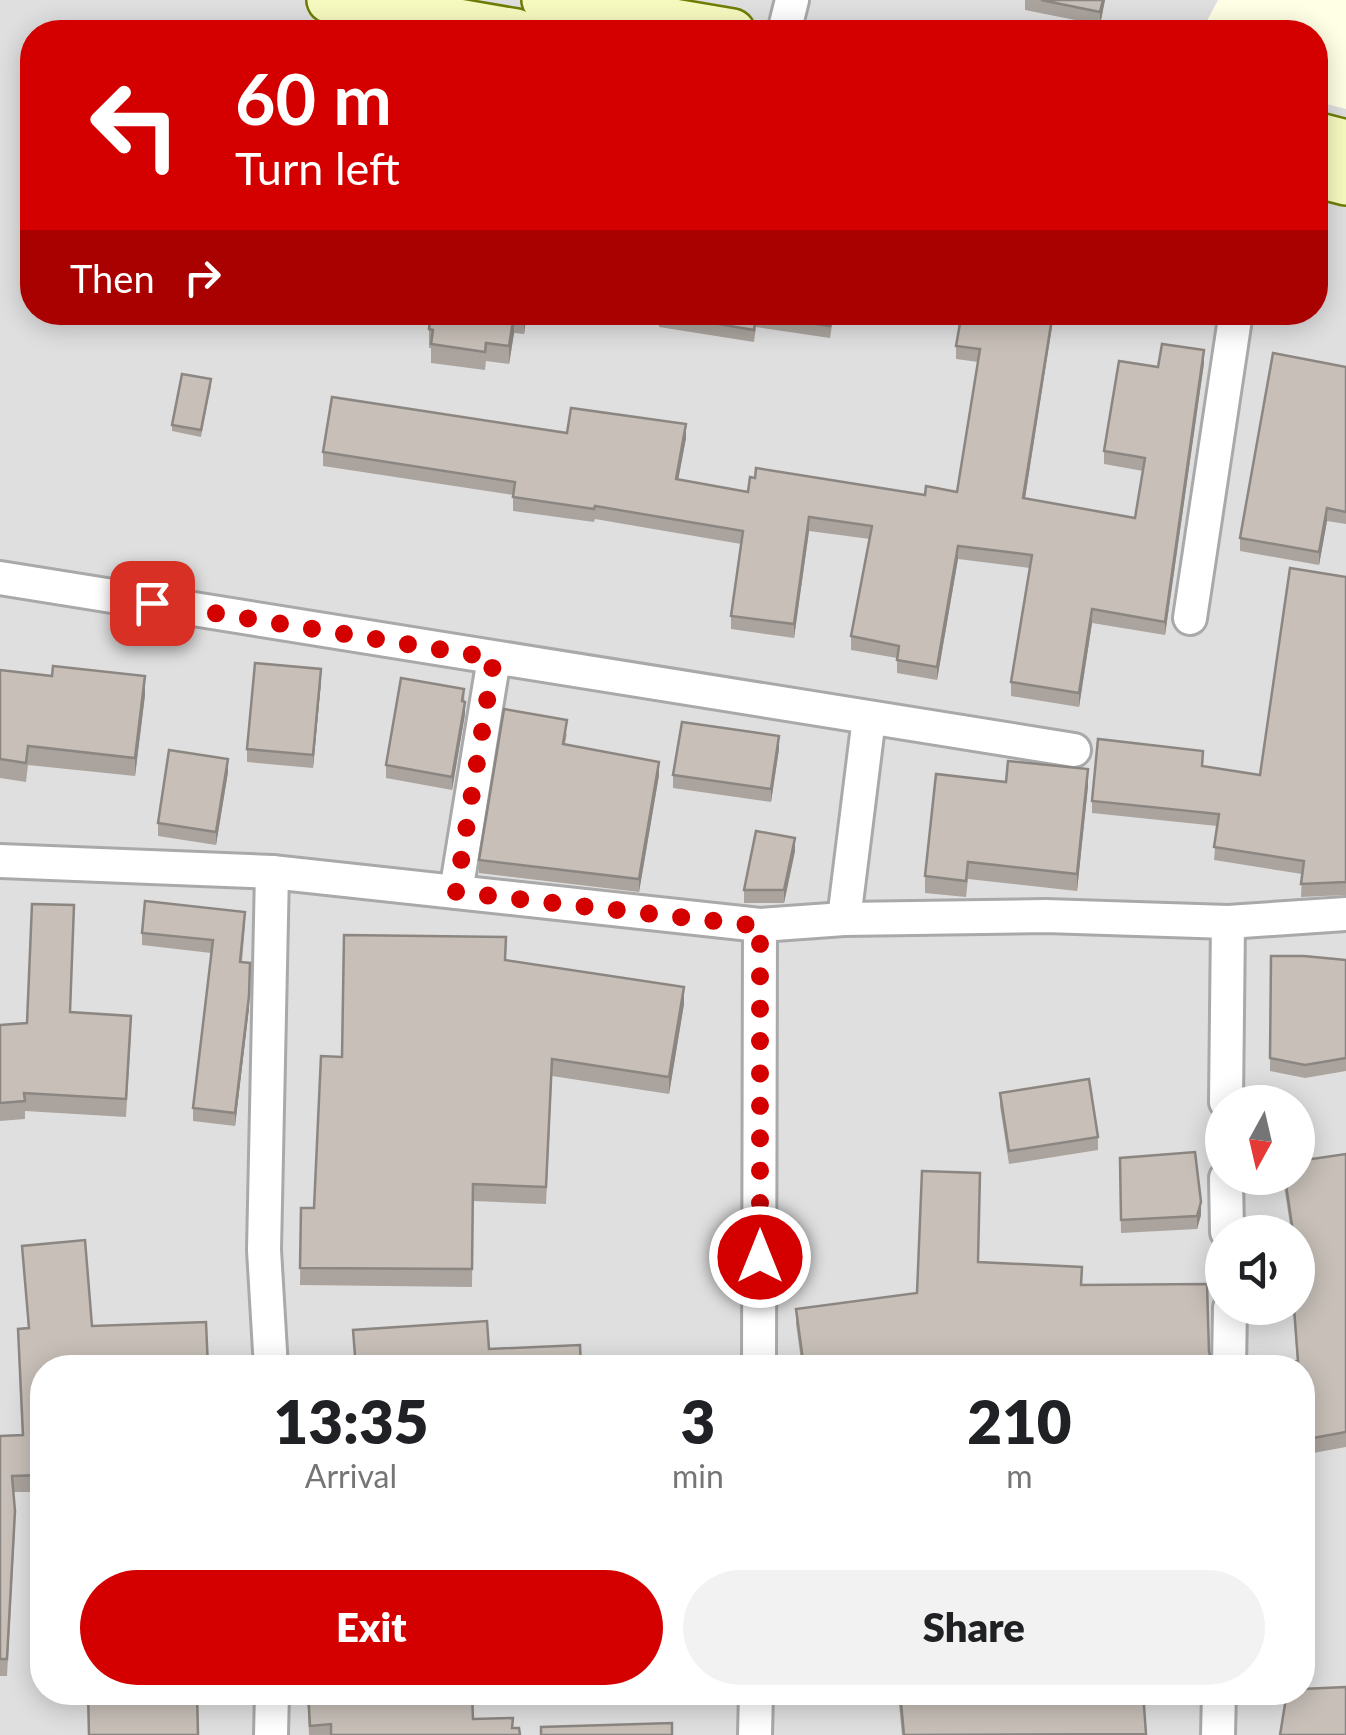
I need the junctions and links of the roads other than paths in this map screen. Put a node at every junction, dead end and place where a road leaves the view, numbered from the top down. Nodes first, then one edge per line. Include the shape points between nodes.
1 (330, 0) edge
2 (546, 0) edge
3 (446, 20) edge
4 (662, 20) edge
5 (1234, 325) edge
6 (0, 578) edge
7 (1190, 618) dead end
8 (494, 658) junction
9 (870, 718) junction
10 (1074, 750) dead end
11 (0, 860) edge
12 (272, 872) junction
13 (456, 892) junction
14 (1346, 914) edge
15 (844, 919) junction
16 (1228, 922) junction
17 (760, 926) junction
18 (1226, 1085) edge
19 (1230, 1325) edge
20 (270, 1355) edge
21 (759, 1355) edge
22 (1229, 1355) edge
23 (271, 1705) edge
24 (756, 1705) edge
25 (1219, 1705) edge
26 (270, 1735) edge
27 (755, 1735) edge
28 (1218, 1735) edge

1 - 3 main road
2 - 4 main road
5 - 7 street
6 - 8 street
8 - 9 street
8 - 13 street
9 - 10 street
9 - 15 street
11 - 12 street
12 - 13 street
12 - 20 street via 264,1250
13 - 17 street
14 - 16 street
15 - 16 street
15 - 17 street
16 - 18 street
17 - 21 street
19 - 22 street
23 - 26 street
24 - 27 street
25 - 28 street

